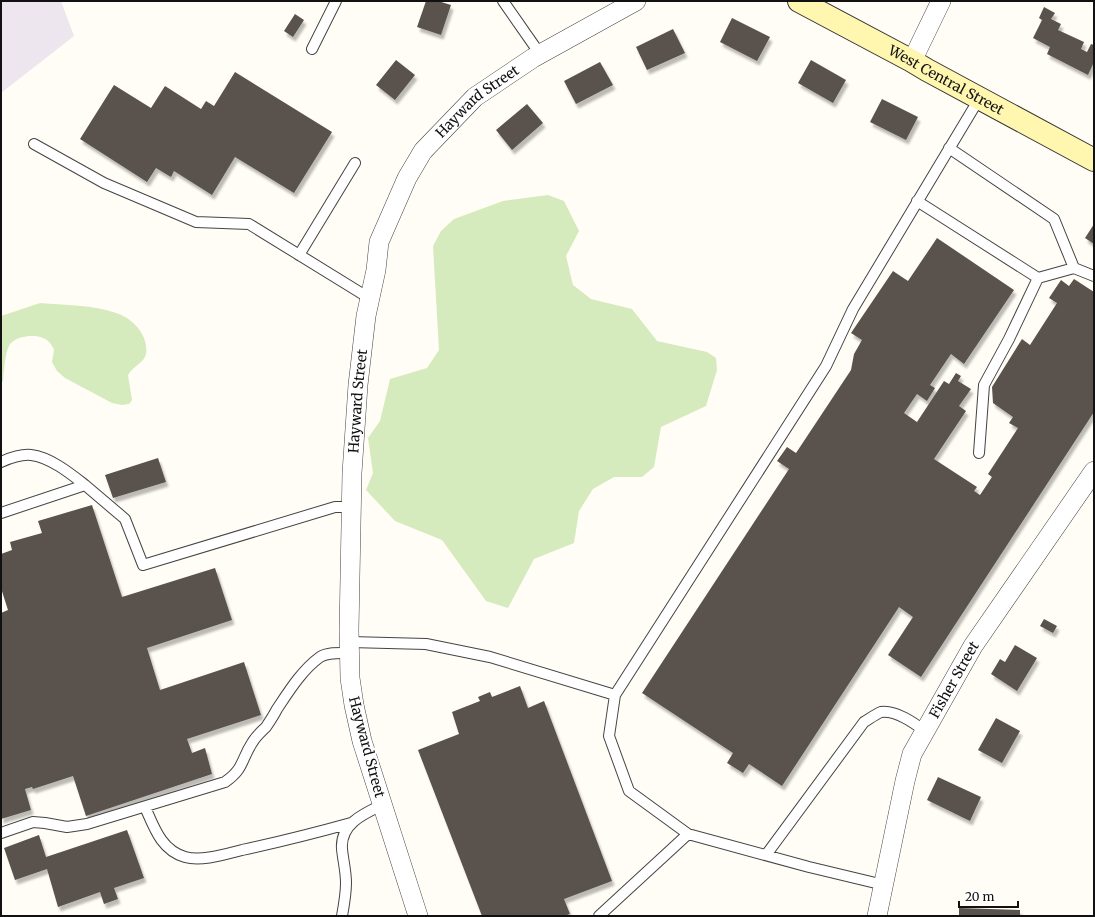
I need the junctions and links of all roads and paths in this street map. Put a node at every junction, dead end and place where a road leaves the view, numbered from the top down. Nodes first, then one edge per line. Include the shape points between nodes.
1 (336, 1) edge
2 (503, 1) edge
3 (636, 1) edge
4 (799, 1) edge
5 (941, 1) edge
6 (312, 50) dead end
7 (540, 54) junction
8 (912, 61) junction
9 (979, 99) junction
10 (34, 144) dead end
11 (949, 148) junction
12 (1094, 160) edge
13 (355, 163) dead end
14 (917, 201) junction
15 (299, 255) junction
16 (1074, 268) junction
17 (1094, 276) edge
18 (1038, 278) junction
19 (369, 298) junction
20 (979, 453) dead end
21 (1, 462) edge
22 (1094, 471) edge
23 (85, 485) junction
24 (352, 507) junction
25 (1, 513) edge
26 (350, 647) junction
27 (615, 695) junction
28 (925, 731) junction
29 (382, 805) junction
30 (145, 807) junction
31 (351, 823) junction
32 (1, 833) edge
33 (688, 834) junction
34 (766, 855) junction
35 (884, 885) junction
36 (342, 916) edge
37 (418, 916) edge
38 (599, 916) edge
39 (878, 916) edge

1 - 6 lane
2 - 7 lane
3 - 7 street, Hayward Street
4 - 8 main road, West Central Street
5 - 8 street
7 - 19 street, Hayward Street via 476,97 423,151 407,178 379,242
8 - 9 main road, West Central Street
9 - 11 lane
9 - 12 main road, West Central Street
10 - 15 lane via 104,183 196,222 248,224
11 - 14 lane
11 - 16 lane via 1054,219
13 - 15 lane
14 - 18 lane
14 - 27 lane via 853,309 826,366
15 - 19 lane
16 - 17 lane
16 - 18 lane
18 - 20 lane via 984,385
19 - 24 street, Hayward Street via 358,385
21 - 23 lane via 19,456 31,455 42,458 66,470
22 - 28 street, Fisher Street via 973,646
23 - 24 lane via 125,519 143,565 335,507
23 - 25 lane
24 - 26 street, Hayward Street
26 - 27 lane via 426,644 490,657
26 - 29 street, Hayward Street via 350,682 355,710
26 - 30 lane via 321,656 306,671 286,695 266,727 256,736 240,768 232,777 225,782
27 - 33 lane via 609,736 628,791
28 - 34 lane via 895,714 881,712 864,722
28 - 35 street, Fisher Street via 912,754 905,780
29 - 31 lane
29 - 37 street, Hayward Street
30 - 31 lane via 157,834 168,848 185,857 196,858 255,847
30 - 32 lane via 87,824 67,827 33,822
31 - 36 lane via 345,831 342,847 346,883
33 - 34 lane
33 - 38 lane
34 - 35 lane
35 - 39 street, Fisher Street

